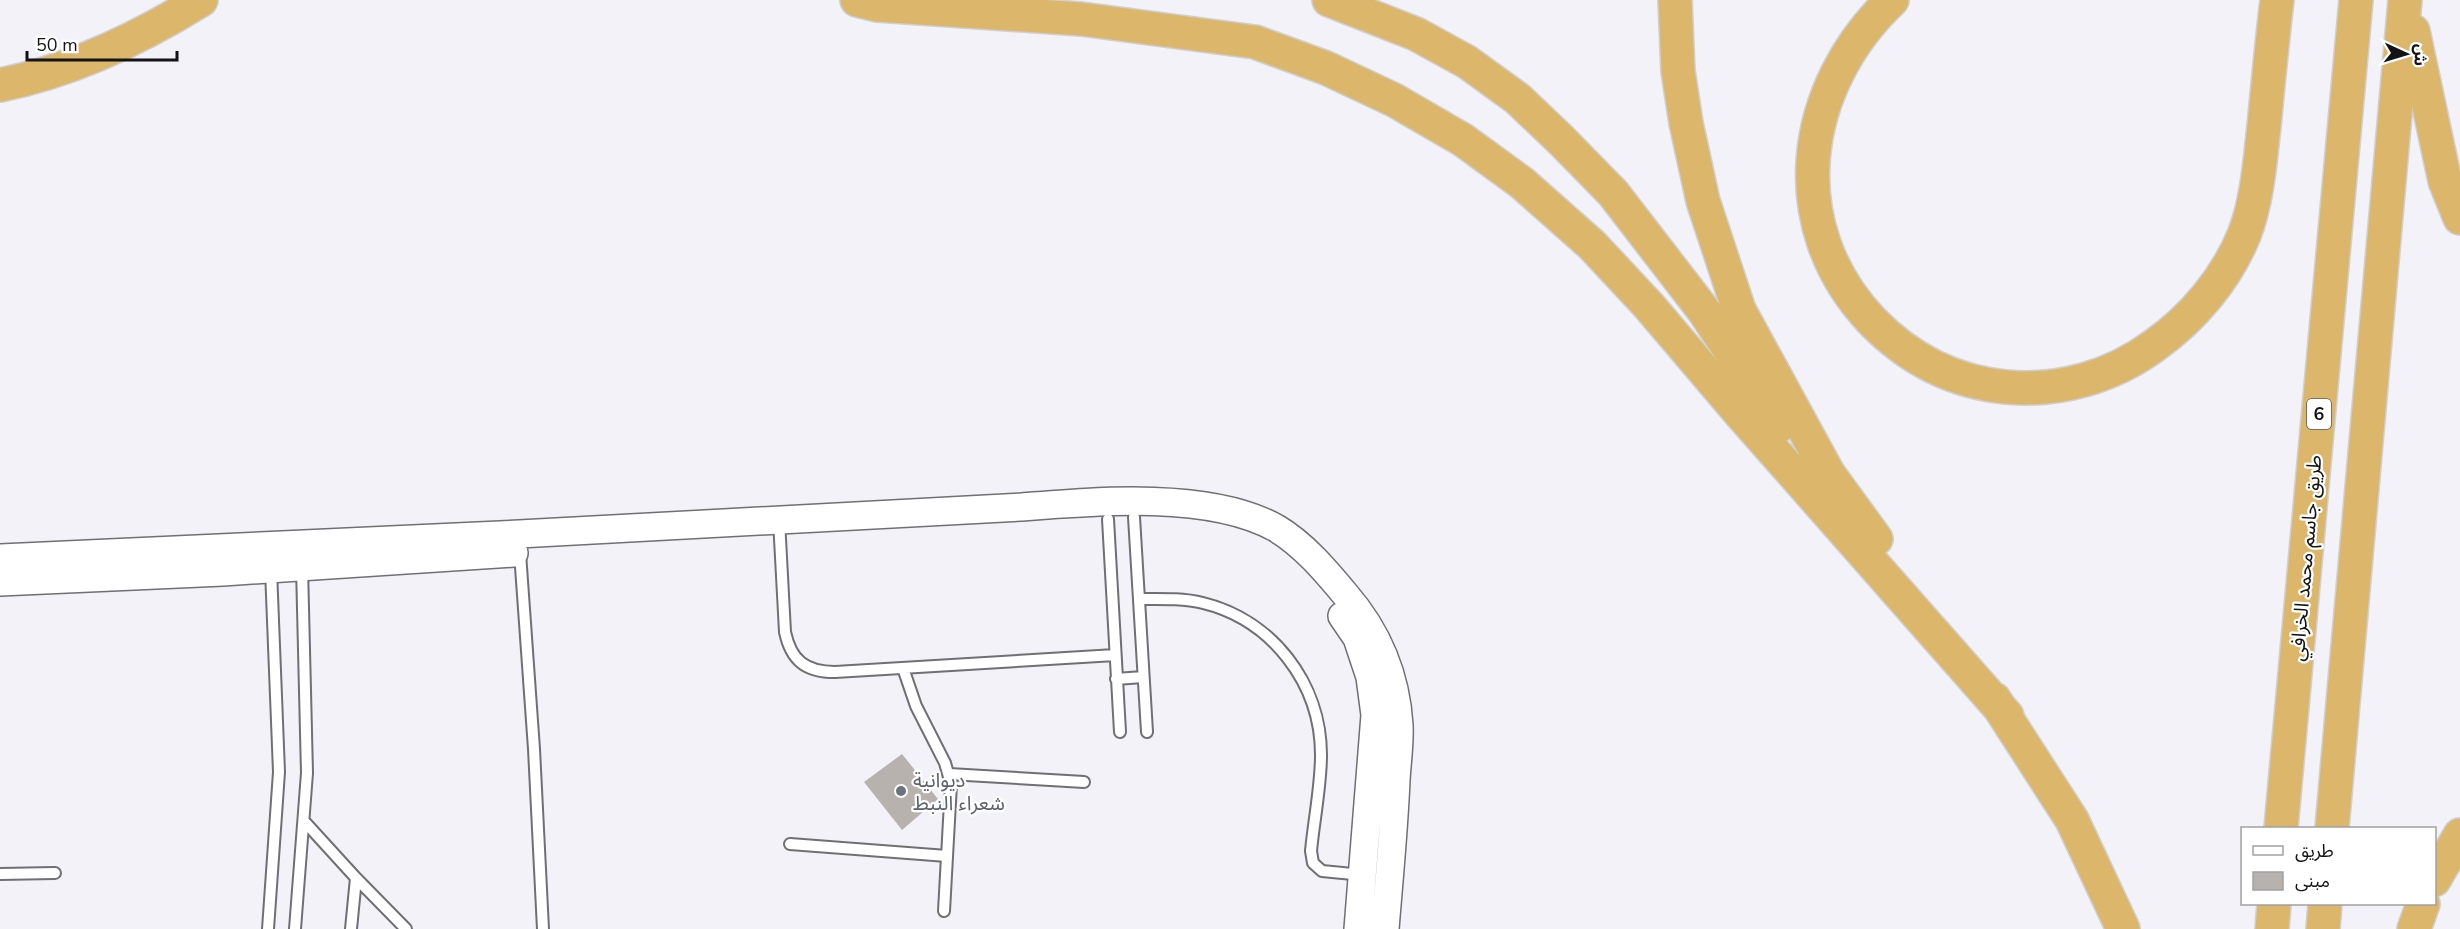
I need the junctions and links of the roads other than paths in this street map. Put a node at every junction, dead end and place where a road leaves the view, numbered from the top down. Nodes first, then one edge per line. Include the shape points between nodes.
1 (201, 0) edge
2 (857, 0) edge
3 (1329, 0) edge
4 (1675, 0) edge
5 (1892, 0) edge
6 (2356, 0) edge
7 (2406, 0) edge
8 (2277, 1) edge
9 (0, 85) edge
10 (2460, 218) edge
11 (1828, 473) junction
12 (1134, 517) junction
13 (1108, 519) junction
14 (779, 529) junction
15 (519, 543) junction
16 (301, 555) junction
17 (270, 557) junction
18 (0, 558) edge
19 (0, 582) edge
20 (1138, 599) junction
21 (1115, 655) junction
22 (903, 668) junction
23 (1143, 677) junction
24 (1116, 680) junction
25 (2007, 716) junction
26 (1120, 732) dead end
27 (1147, 732) dead end
28 (949, 774) junction
29 (1084, 782) dead end
30 (304, 821) junction
31 (2281, 827) edge
32 (2332, 827) edge
33 (2460, 835) edge
34 (790, 844) dead end
35 (947, 856) junction
36 (55, 873) dead end
37 (0, 874) edge
38 (1376, 876) junction
39 (2436, 877) edge
40 (356, 878) junction
41 (2274, 905) edge
42 (2325, 905) edge
43 (2422, 905) edge
44 (944, 911) dead end
45 (268, 929) edge
46 (295, 929) edge
47 (351, 929) edge
48 (406, 929) edge
49 (543, 929) edge
50 (1358, 929) edge
51 (1385, 929) edge
52 (2123, 929) edge
53 (2272, 929) edge
54 (2323, 929) edge
55 (2414, 929) edge

1 - 9 highway via 114,47 52,72
2 - 25 highway via 877,5 1081,19 1255,42 1326,68 1394,100 1463,140 1522,183 1592,244
3 - 11 highway via 1416,34 1467,62 1518,99 1555,134 1613,193 1704,311 1802,460
4 - 11 highway via 1678,71 1703,201 1739,310
5 - 8 highway via 1869,24 1828,92 1811,179 1821,236 1847,291 1877,326 1913,357 1959,378 2019,388 2047,388 2090,379 2137,358 2180,325 2224,272 2243,236 2255,192
6 - 31 highway, طريق جاسم محمد الخرافي / 6
7 - 10 highway via 2445,181
7 - 32 highway
11 - 25 highway
12 - 13 street
12 - 20 lane
12 - 38 street via 1192,520 1260,539 1302,571 1331,600 1357,638 1370,677 1375,716
13 - 14 street
13 - 21 lane
14 - 15 street
14 - 22 lane via 784,632 795,658 820,672
14 - 38 street via 1092,501 1202,505 1275,528 1298,544 1352,602 1379,643 1394,685 1399,726
15 - 16 street
15 - 49 lane
16 - 17 street
16 - 30 lane via 307,773
17 - 18 street
17 - 19 street
17 - 45 lane via 279,772
20 - 23 lane
20 - 38 lane via 1202,603 1227,611 1271,639 1288,658 1303,680 1319,729 1321,755 1313,863 1322,871
21 - 22 lane
21 - 24 lane
22 - 28 lane via 916,706
23 - 24 lane
23 - 27 lane
24 - 26 lane
25 - 52 highway via 2072,820
28 - 29 lane
28 - 35 lane
30 - 40 lane
30 - 46 lane
33 - 39 highway
34 - 35 lane
35 - 44 lane
36 - 37 lane
38 - 50 street
38 - 51 street
40 - 47 lane
40 - 48 lane
41 - 53 highway
42 - 54 highway
43 - 55 highway

